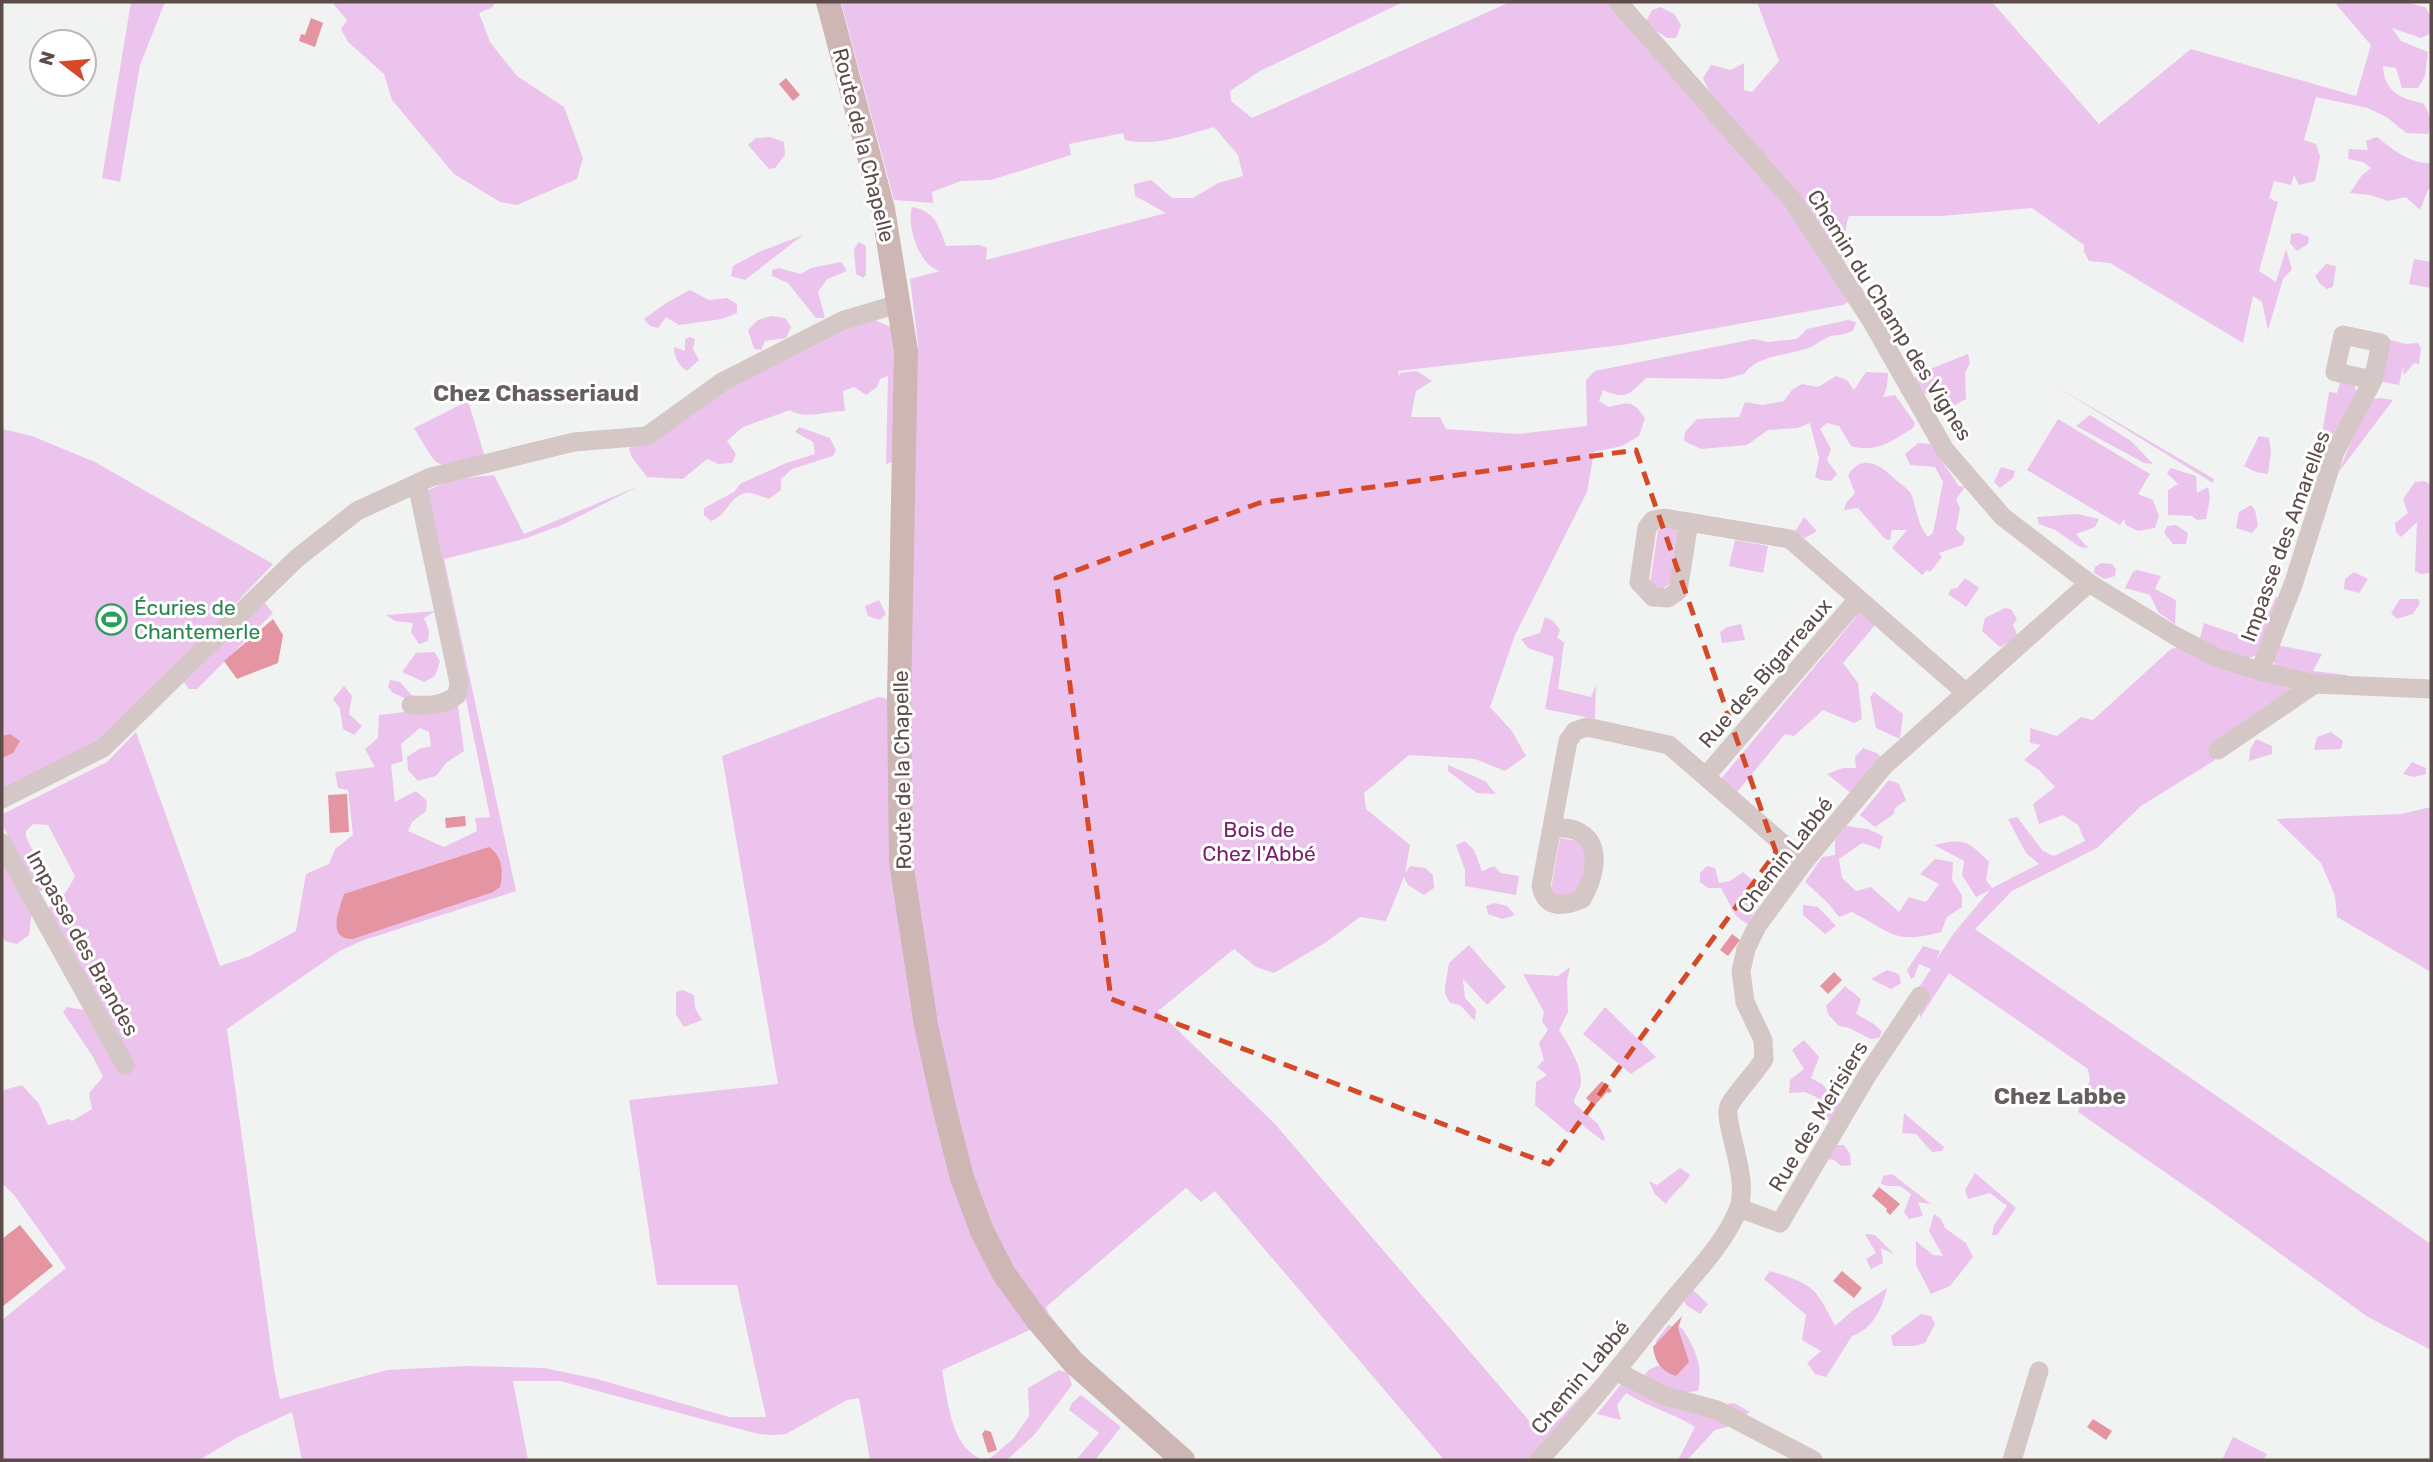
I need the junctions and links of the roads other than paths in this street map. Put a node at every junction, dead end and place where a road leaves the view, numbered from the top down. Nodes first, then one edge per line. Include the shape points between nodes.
1 (828, 2) edge
2 (1618, 2) edge
3 (898, 304) junction
4 (2373, 380) dead end
5 (417, 484) junction
6 (1689, 522) dead end
7 (2089, 583) junction
8 (1858, 599) junction
9 (2260, 671) junction
10 (2315, 684) junction
11 (2431, 690) edge
12 (1965, 692) junction
13 (411, 705) dead end
14 (2218, 750) dead end
15 (1706, 776) junction
16 (2, 799) edge
17 (1552, 827) dead end
18 (2, 843) edge
19 (1804, 862) junction
20 (1920, 996) dead end
21 (125, 1065) dead end
22 (1739, 1208) junction
23 (1616, 1371) junction
24 (2039, 1371) dead end
25 (1183, 1460) edge
26 (1539, 1460) edge
27 (1813, 1460) edge
28 (2012, 1460) edge

1 - 3 main road, Route de la Chapelle via 883,209
2 - 7 street, Chemin du Champ des Vignes via 1793,201 1871,320 1945,450 2003,517
3 - 5 street via 844,320 722,382 647,436 574,442
3 - 25 main road, Route de la Chapelle via 906,351 899,697 901,862 926,1025 944,1107 962,1178 1004,1273 1074,1363
4 - 9 street, Impasse des Amarelles via 2335,452
5 - 13 street via 459,683 457,695 447,702
5 - 16 street via 357,511 296,559 103,748
6 - 8 street via 1790,539
7 - 9 street, Chemin du Champ des Vignes via 2177,637
7 - 12 street, Chemin Labbé
8 - 12 street
8 - 15 street, Rue des Bigarreaux
9 - 10 street, Chemin du Champ des Vignes
10 - 11 street, Chemin du Champ des Vignes
10 - 14 street
12 - 19 street, Chemin Labbé via 1885,765
15 - 17 street via 1669,745 1587,727 1575,731 1568,741
15 - 19 street
18 - 21 street, Impasse des Brandes
19 - 22 street, Chemin Labbé via 1757,926 1741,971 1745,1002 1763,1040 1764,1059 1729,1107 1727,1117 1740,1166
20 - 22 street, Rue des Merisiers via 1780,1223
22 - 23 street, Chemin Labbé via 1721,1240
23 - 26 street, Chemin Labbé
23 - 27 street via 1662,1395 1717,1410
24 - 28 street

